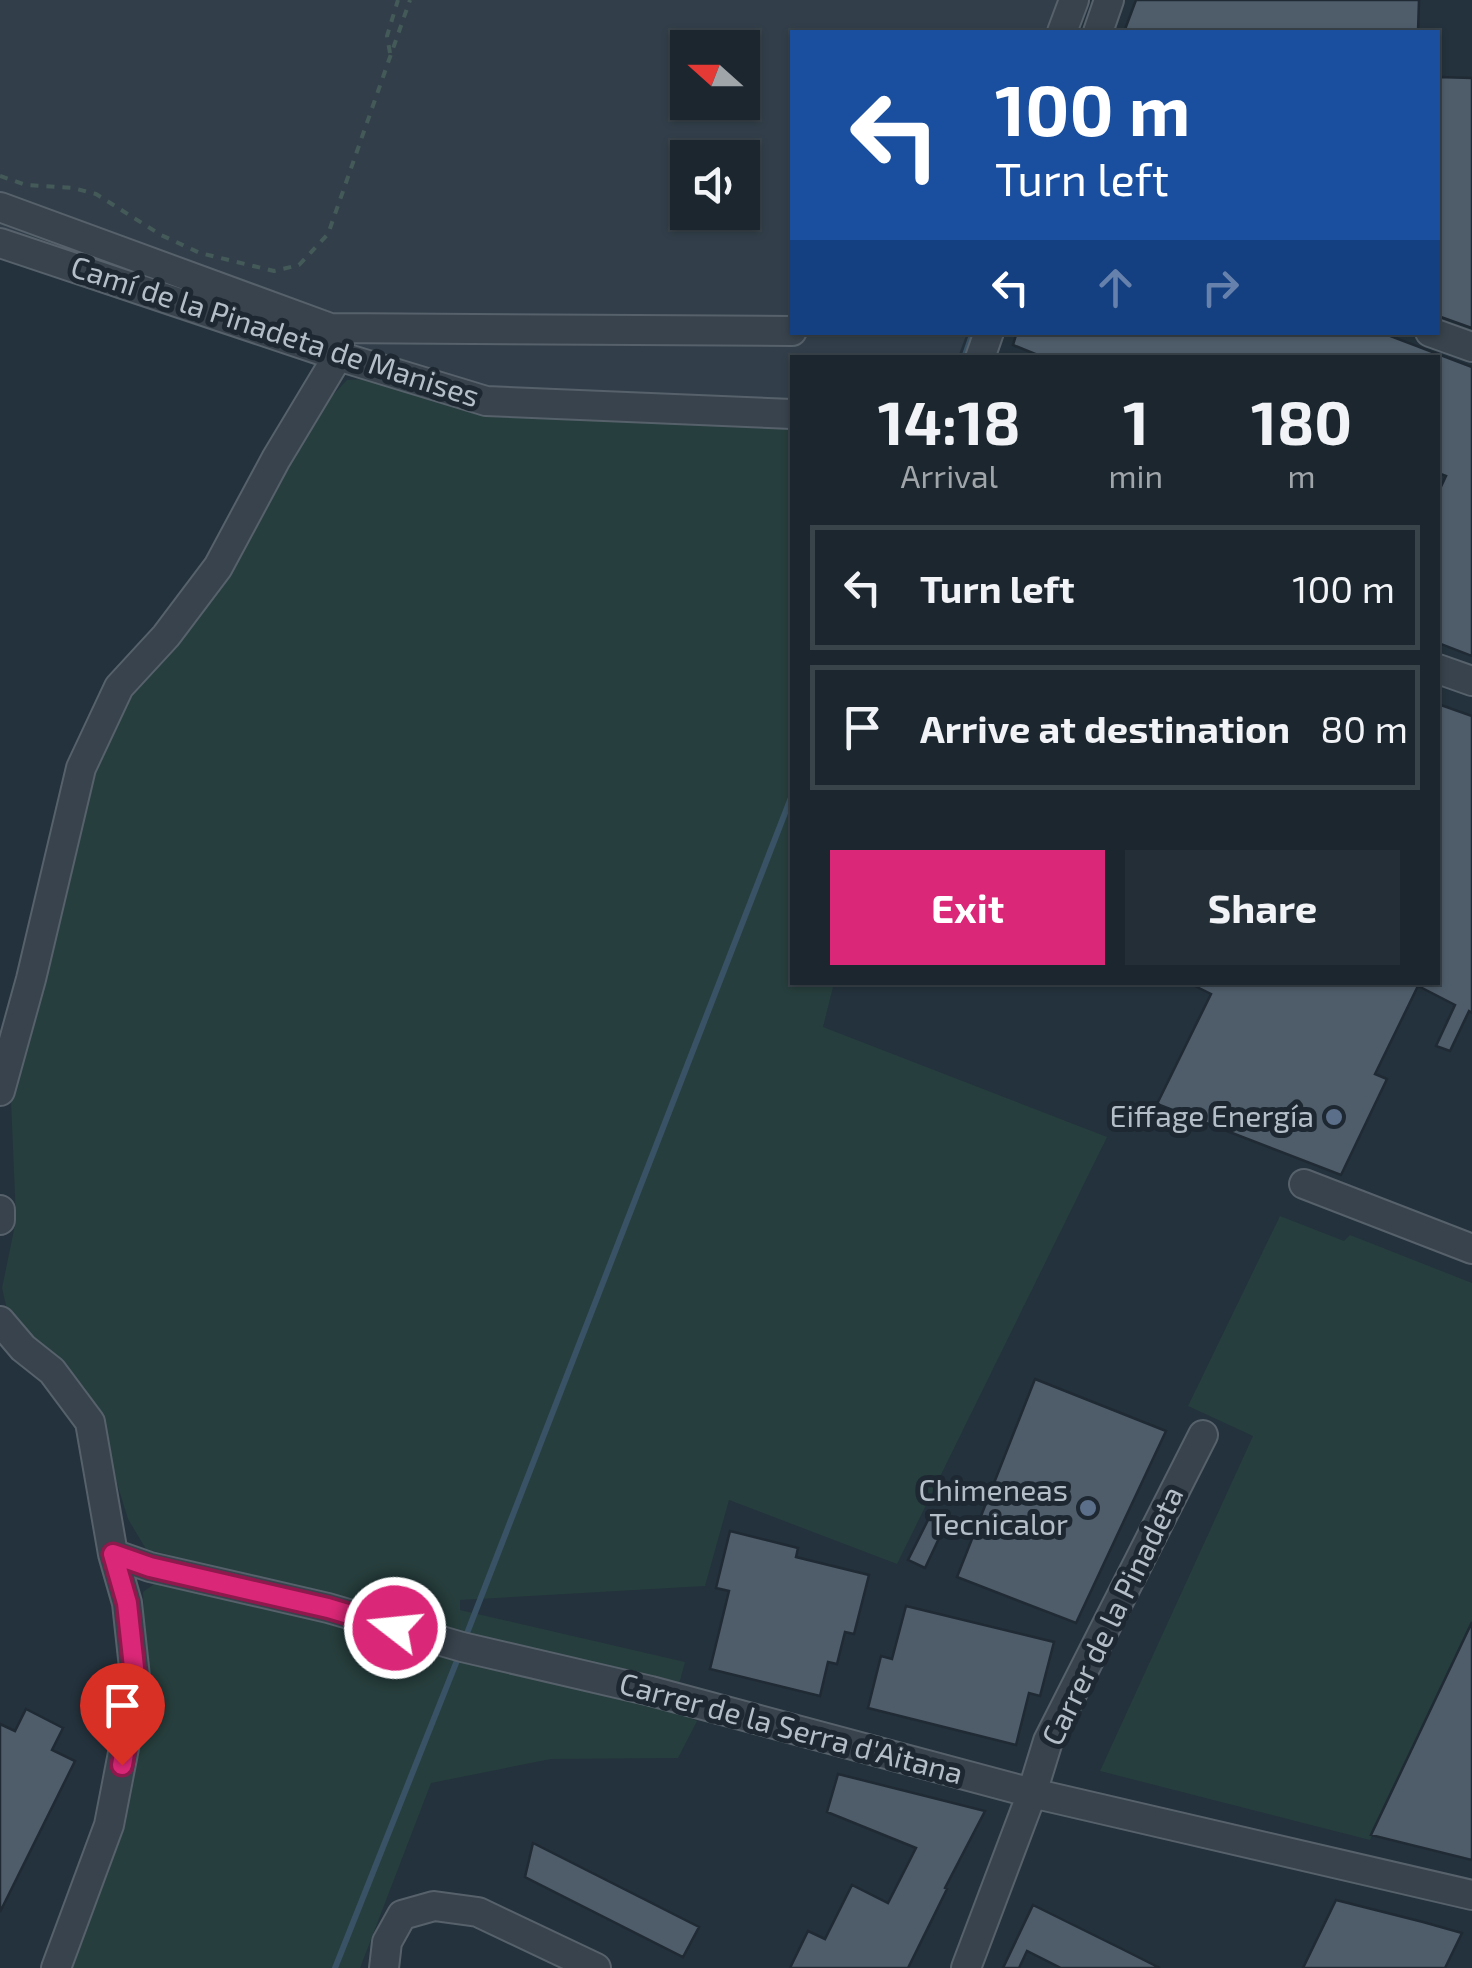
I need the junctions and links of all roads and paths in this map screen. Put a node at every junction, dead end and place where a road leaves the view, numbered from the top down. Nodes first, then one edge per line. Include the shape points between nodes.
1 (398, 0) edge
2 (410, 0) edge
3 (1074, 0) edge
4 (1109, 0) edge
5 (1063, 30) edge
6 (1099, 30) edge
7 (390, 56) junction
8 (0, 176) edge
9 (0, 206) edge
10 (0, 243) edge
11 (790, 331) edge
12 (1438, 335) edge
13 (1472, 347) edge
14 (338, 356) junction
15 (790, 414) edge
16 (1440, 670) edge
17 (1472, 681) edge
18 (0, 1091) edge
19 (1304, 1184) dead end
20 (0, 1210) edge
21 (0, 1220) edge
22 (1472, 1250) edge
23 (0, 1320) edge
24 (1202, 1435) dead end
25 (113, 1554) junction
26 (1032, 1792) junction
27 (1472, 1894) edge
28 (56, 1968) edge
29 (384, 1968) edge
30 (596, 1968) edge
31 (966, 1968) edge

1 - 7 path via 387,36
2 - 7 path
3 - 5 street
4 - 6 street
7 - 8 path via 328,234 299,264 274,271 200,253 96,194
9 - 11 street via 330,328
10 - 14 street, Camí de la Pinadeta de Manises
12 - 13 street
14 - 15 street, Camí de la Pinadeta de Manises via 486,401
14 - 18 street via 218,567 118,687 81,768
16 - 17 street
19 - 22 street
20 - 21 street
23 - 25 street via 52,1371 90,1422
24 - 26 street, Carrer de la Pinadeta via 1048,1741
25 - 26 street, Carrer de la Serra d'Aitana
25 - 28 street via 127,1603 136,1686 109,1825
26 - 27 street, Carrer de la Serra d'Aitana
26 - 31 street, Carrer de la Pinadeta
29 - 30 street via 387,1942 402,1914 434,1906 478,1912

